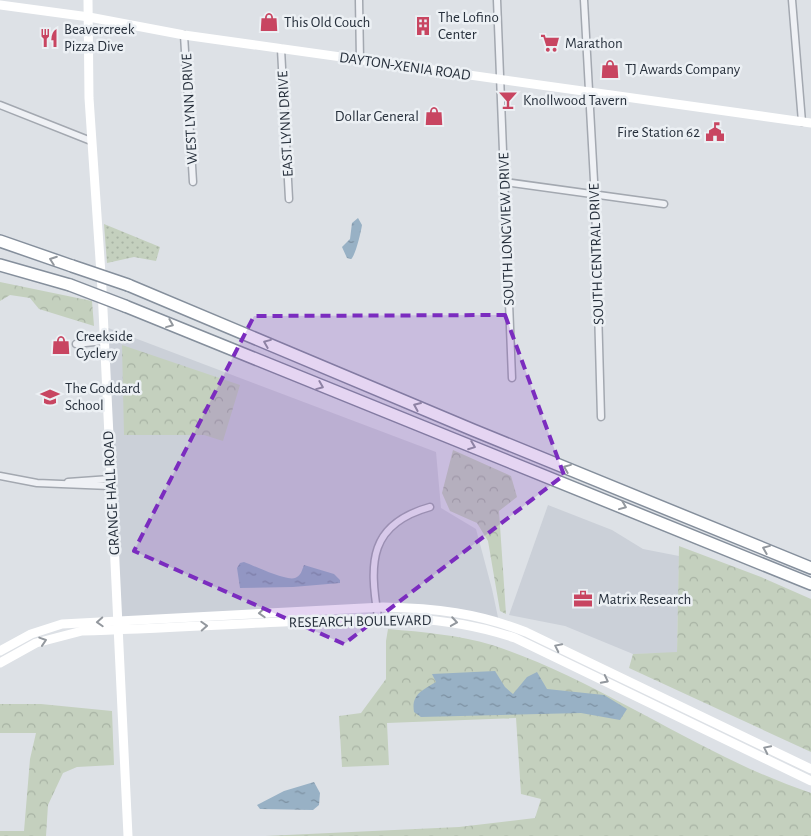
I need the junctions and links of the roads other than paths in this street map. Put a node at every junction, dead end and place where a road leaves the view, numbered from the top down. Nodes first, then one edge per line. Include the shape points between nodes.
1 (88, 0) edge
2 (359, 0) edge
3 (497, 0) edge
4 (584, 0) edge
5 (792, 0) edge
6 (0, 5) edge
7 (89, 16) junction
8 (184, 35) junction
9 (281, 49) junction
10 (360, 60) junction
11 (499, 79) junction
12 (589, 92) junction
13 (0, 105) edge
14 (807, 122) edge
15 (91, 141) junction
16 (194, 182) dead end
17 (505, 182) junction
18 (594, 195) junction
19 (289, 199) dead end
20 (664, 204) dead end
21 (0, 242) edge
22 (0, 267) edge
23 (104, 341) junction
24 (76, 344) dead end
25 (512, 378) dead end
26 (601, 417) dead end
27 (0, 476) edge
28 (110, 482) junction
29 (430, 507) dead end
30 (811, 568) edge
31 (811, 584) edge
32 (376, 607) junction
33 (378, 617) junction
34 (117, 626) junction
35 (0, 650) edge
36 (0, 663) edge
37 (811, 769) edge
38 (811, 780) edge
39 (128, 836) edge

1 - 7 main road, GRANGE HALL ROAD
2 - 10 street
3 - 11 street, SOUTH LONGVIEW DRIVE
4 - 12 street, SOUTH CENTRAL DRIVE
5 - 14 street
6 - 7 main road, DAYTON-XENIA ROAD
7 - 8 main road, DAYTON-XENIA ROAD
7 - 15 main road, GRANGE HALL ROAD
8 - 9 main road, DAYTON-XENIA ROAD
8 - 16 street, WEST LYNN DRIVE
9 - 10 main road, DAYTON-XENIA ROAD
9 - 19 street, EAST LYNN DRIVE
10 - 11 main road, DAYTON-XENIA ROAD
11 - 12 main road, DAYTON-XENIA ROAD
11 - 17 street, SOUTH LONGVIEW DRIVE
12 - 14 main road, DAYTON-XENIA ROAD
12 - 18 street, SOUTH CENTRAL DRIVE
13 - 15 street
15 - 23 main road, GRANGE HALL ROAD
17 - 18 street
17 - 25 street, SOUTH LONGVIEW DRIVE
18 - 20 street
18 - 26 street, SOUTH CENTRAL DRIVE
30 -> 21 highway, bridge via 128,285
22 -> 31 highway, bridge via 38,275 125,306
23 - 24 street
23 - 28 main road, GRANGE HALL ROAD
27 - 28 street via 62,484
28 - 34 main road, GRANGE HALL ROAD
29 - 32 street via 405,515 381,539 374,564
32 - 33 street
32 -> 34 main road, RESEARCH BOULEVARD
37 -> 32 main road, RESEARCH BOULEVARD via 554,645 498,622 430,608
34 -> 33 main road, RESEARCH BOULEVARD
33 -> 38 main road, RESEARCH BOULEVARD via 437,619 515,638
34 -> 35 main road, RESEARCH BOULEVARD via 62,624 31,634
36 -> 34 main road, RESEARCH BOULEVARD via 36,643 57,636
34 - 39 main road, GRANGE HALL ROAD

